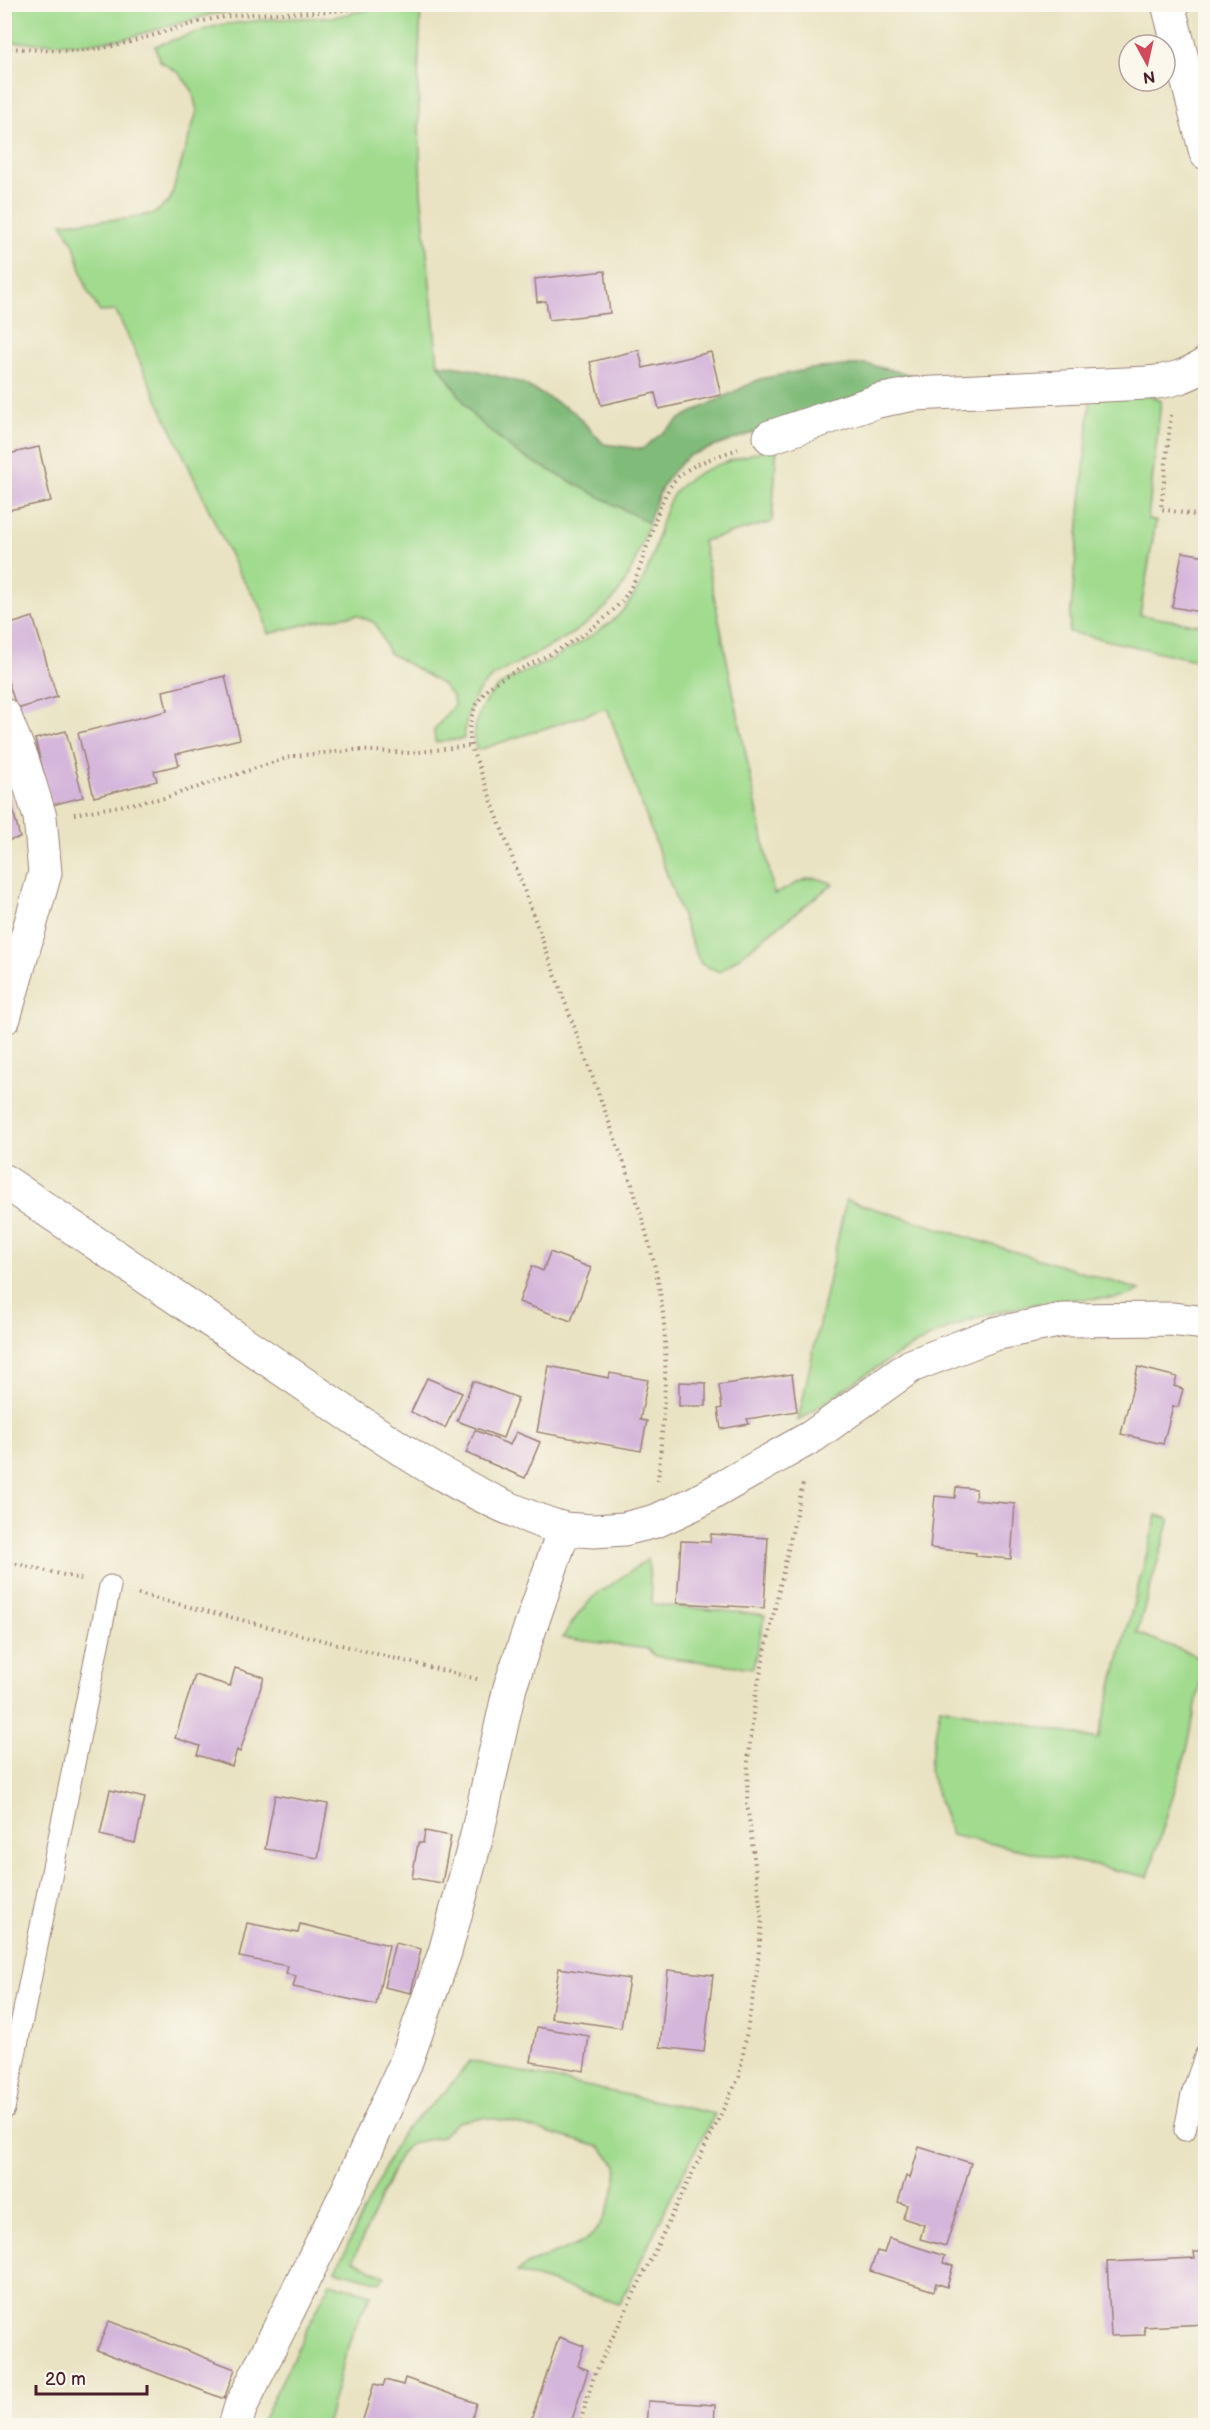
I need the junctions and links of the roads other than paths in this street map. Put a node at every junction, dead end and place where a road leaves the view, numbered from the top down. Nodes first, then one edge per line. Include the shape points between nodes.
1 (1168, 4) edge
2 (1206, 153) edge
3 (1206, 364) edge
4 (770, 437) road end
5 (4, 715) edge
6 (4, 1018) edge
7 (4, 1181) edge
8 (1206, 1323) edge
9 (564, 1528) junction
10 (110, 1586) road end
11 (1206, 2054) edge
12 (4, 2109) edge
13 (1185, 2130) dead end
14 (235, 2426) edge

1 - 2 street
3 - 4 street via 1174,380 1147,383 914,394 878,400
5 - 6 street via 40,818 45,873
7 - 9 street via 369,1428 501,1506
8 - 9 street via 1171,1319 1063,1320 994,1334 911,1366 813,1436 656,1521 624,1529
9 - 14 street via 510,1687 476,1839 445,1952 404,2067 241,2406
10 - 12 lane
11 - 13 lane

